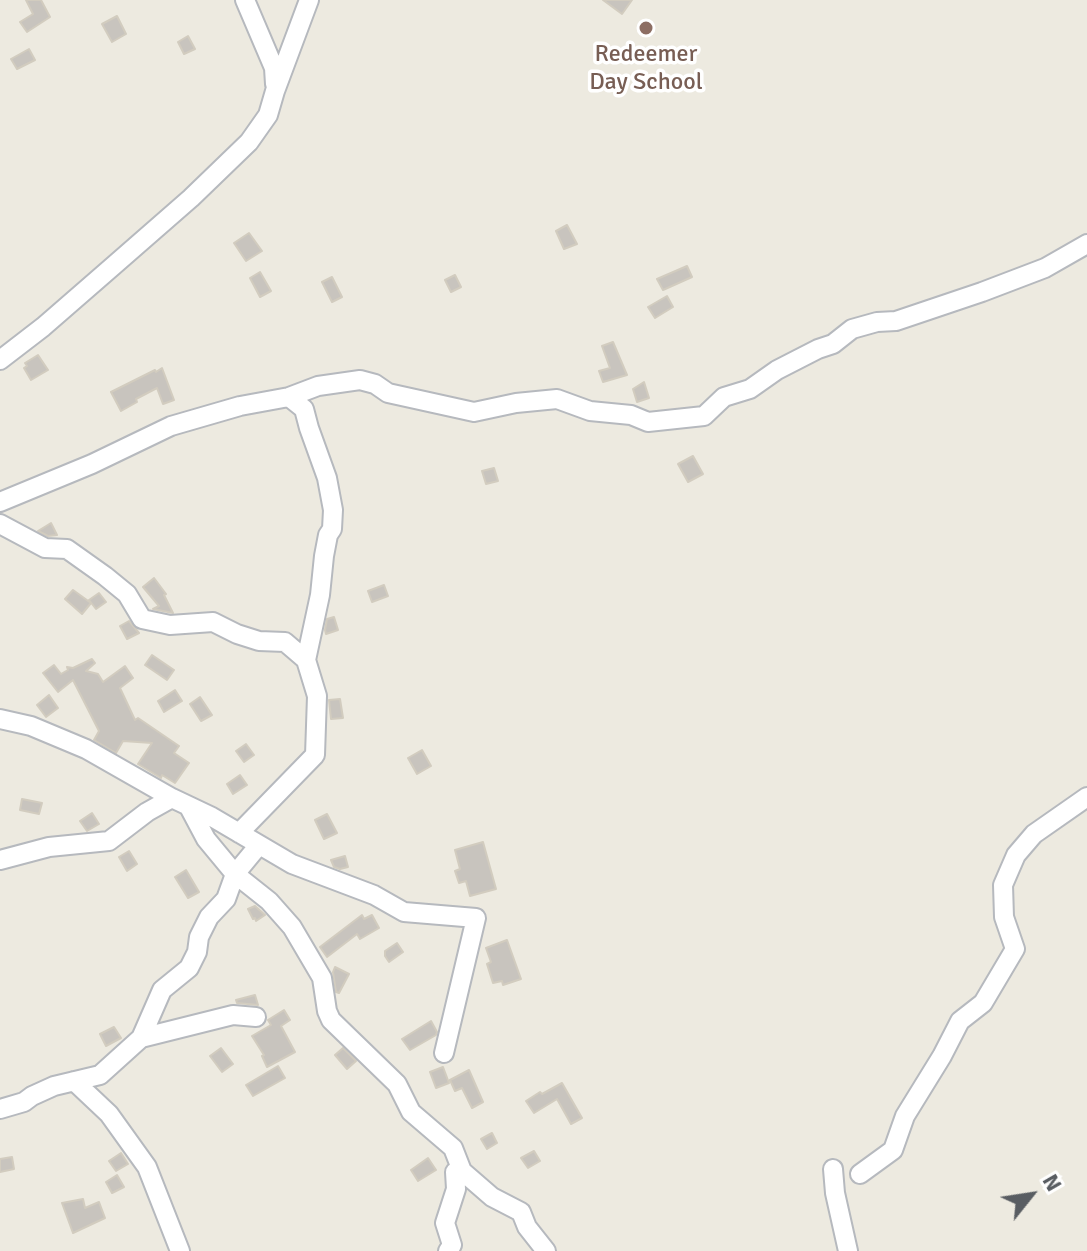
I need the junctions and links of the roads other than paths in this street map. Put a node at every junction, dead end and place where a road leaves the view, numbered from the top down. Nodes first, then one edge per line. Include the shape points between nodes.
1 (245, 0) edge
2 (309, 0) edge
3 (275, 91) junction
4 (1087, 244) edge
5 (0, 360) edge
6 (289, 397) junction
7 (0, 502) edge
8 (0, 524) edge
9 (306, 660) junction
10 (0, 719) edge
11 (1087, 797) edge
12 (172, 798) junction
13 (189, 807) junction
14 (239, 833) junction
15 (259, 845) junction
16 (0, 860) edge
17 (235, 874) junction
18 (256, 1017) dead end
19 (141, 1038) junction
20 (444, 1053) dead end
21 (74, 1081) junction
22 (0, 1109) edge
23 (833, 1169) dead end
24 (455, 1172) dead end
25 (860, 1174) dead end
26 (180, 1251) edge
27 (448, 1251) edge
28 (546, 1251) edge
29 (848, 1251) edge

1 - 3 street via 274,68
2 - 3 street
3 - 5 street via 268,115 249,142
4 - 6 street via 1045,268 982,292 896,321 852,329 750,389 724,397 704,416 648,422 557,399 474,412 388,393 360,380
6 - 7 street via 171,426
6 - 9 street via 304,409 333,510
8 - 9 street via 45,548 67,549 127,594 142,619 170,625 213,622 259,641 285,642
9 - 14 street via 317,696 315,755
10 - 12 street via 86,749
11 - 25 street via 1034,834 1016,855 1003,885 1004,917 1015,949 983,1003 960,1021 905,1116 893,1150
12 - 13 street
12 - 16 street via 109,841 49,847
13 - 14 street
13 - 17 street via 206,839
14 - 15 street
15 - 17 street
15 - 20 street via 404,912 476,918
17 - 19 street via 226,899 199,937 189,968 162,990
17 - 28 street via 292,927 322,978 331,1020 397,1084 411,1112 453,1148 462,1171 492,1197 521,1212
18 - 19 street via 233,1015
19 - 21 street via 100,1075
21 - 22 street
21 - 26 street via 109,1114 147,1167
23 - 29 street
24 - 27 street via 456,1189 445,1223 452,1245

